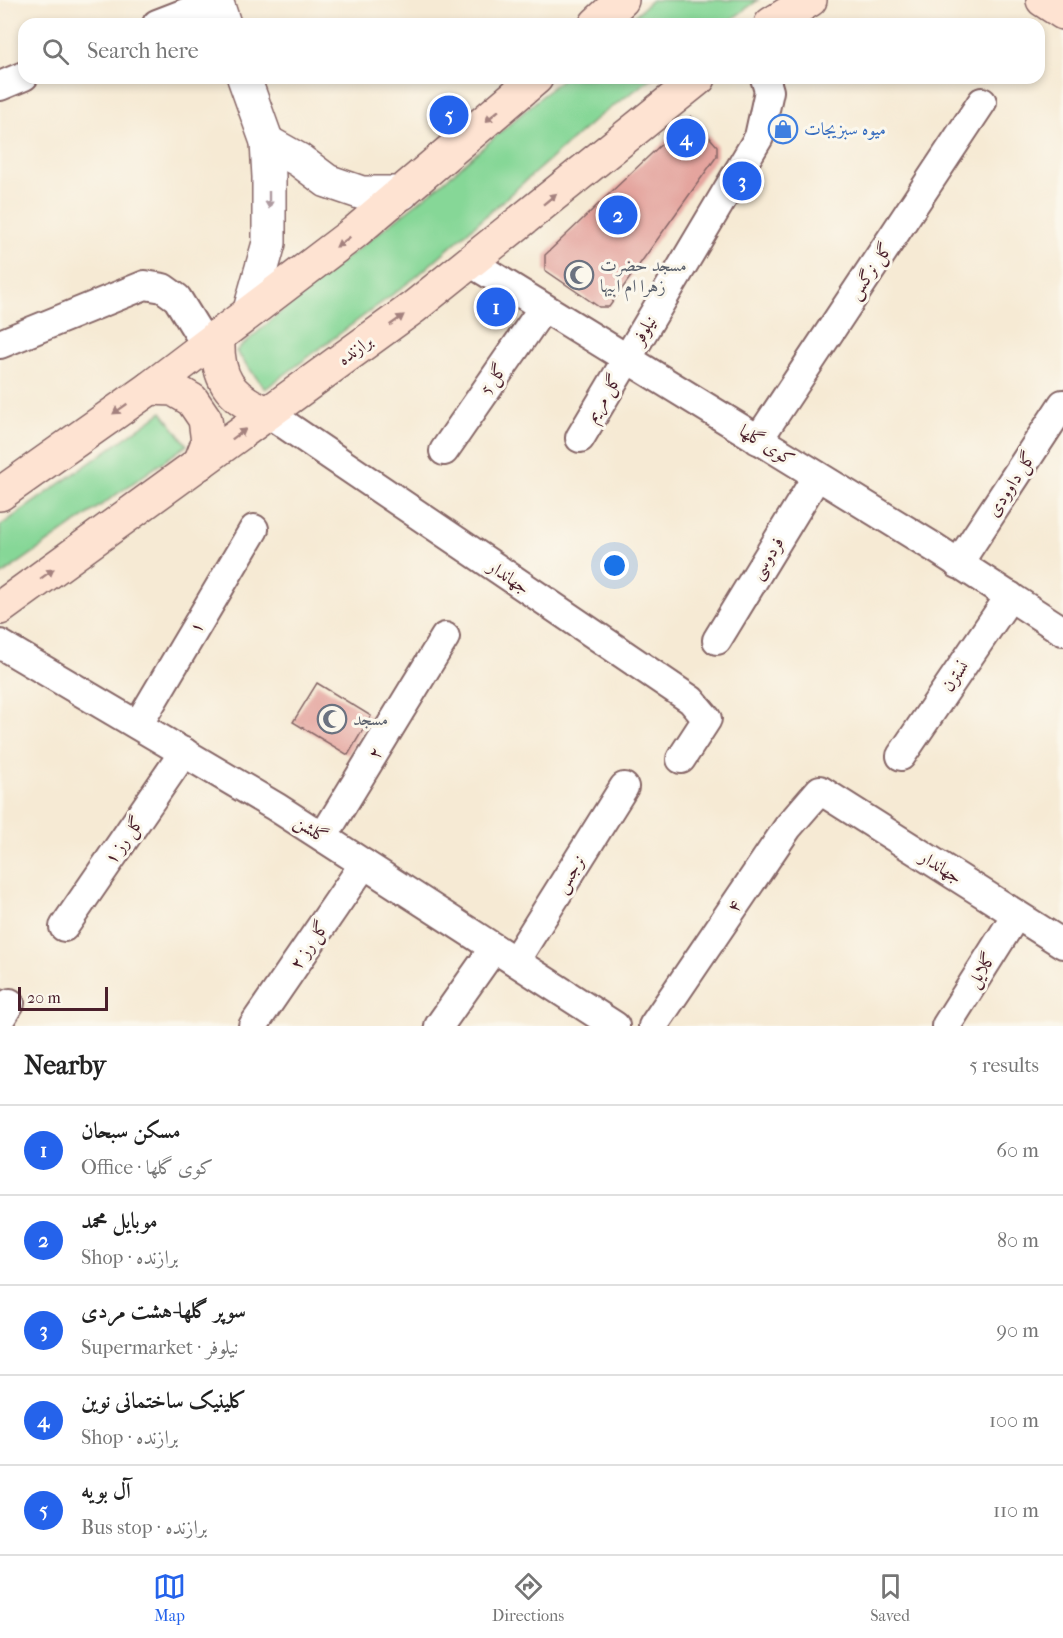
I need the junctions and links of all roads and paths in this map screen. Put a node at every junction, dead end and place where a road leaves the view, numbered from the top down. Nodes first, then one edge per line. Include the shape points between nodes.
1 (622, 0) edge
2 (810, 0) edge
3 (1043, 0) edge
4 (219, 6) edge
5 (1063, 13) edge
6 (178, 18) edge
7 (602, 18) edge
8 (781, 18) edge
9 (18, 78) edge
10 (246, 84) edge
11 (529, 84) edge
12 (692, 84) edge
13 (767, 84) edge
14 (0, 86) edge
15 (982, 102) dead end
16 (267, 142) junction
17 (402, 193) junction
18 (470, 262) junction
19 (543, 308) junction
20 (250, 310) junction
21 (212, 340) junction
22 (0, 344) edge
23 (626, 359) junction
24 (150, 388) junction
25 (1063, 404) edge
26 (268, 413) junction
27 (580, 438) dead end
28 (758, 440) junction
29 (444, 451) dead end
30 (200, 463) junction
31 (818, 476) junction
32 (0, 494) edge
33 (254, 529) dead end
34 (958, 564) junction
35 (1010, 596) junction
36 (0, 608) edge
37 (1063, 631) edge
38 (445, 638) dead end
39 (717, 640) dead end
40 (0, 644) edge
41 (138, 725) junction
42 (184, 752) junction
43 (901, 756) dead end
44 (681, 759) dead end
45 (624, 787) dead end
46 (820, 790) joint
47 (323, 837) junction
48 (364, 864) junction
49 (1016, 915) junction
50 (64, 927) dead end
51 (1063, 944) edge
52 (505, 955) junction
53 (253, 1026) edge
54 (439, 1026) edge
55 (615, 1026) edge
56 (653, 1026) edge
57 (946, 1026) edge

1 - 7 main road
2 - 8 main road
3 - 5 main road
4 - 6 street
9 - 14 street
10 - 16 street
11 -> 17 main road
18 -> 12 main road, برازنده
13 - 23 street, نیلوفر via 769,92 759,137
15 - 28 street, گل نرگس
16 - 17 street via 327,181 362,193
16 -> 20 street via 269,243
17 -> 20 main road
18 - 19 street, کوی گلها
26 -> 18 main road, برازنده
19 - 23 street, کوی گلها
19 - 29 street, گل 5
20 - 21 main road
21 - 22 street via 177,298 163,288 145,285
21 - 24 main road
21 - 26 main road via 222,375 233,393 248,406
23 - 27 street, گل مریم
23 - 28 street, کوی گلها
24 - 30 main road via 172,389 192,400 205,419 208,441
24 -> 32 main road
25 - 34 street, گل داوودی
30 -> 26 main road, برازنده
26 - 44 street, جهاندار via 691,700 707,719
28 - 31 street, کوی گلها
36 -> 30 main road, برازنده
31 - 34 street, کوی گلها
31 - 39 street, فردوسی
33 - 41 street, ۱
34 - 35 street, کوی گلها
35 - 37 street, کوی گلها
35 - 43 street, نسترن
38 - 47 street, ۲
40 - 41 street, گلشن
41 - 42 street, گلشن
42 - 47 street, گلشن
42 - 50 street, گل رز ۱
45 - 52 street, نرجس
46 - 49 street, جهاندار
46 - 56 street, ۴ via 788,827
47 - 48 street, گلشن
48 - 52 street, گلشن
48 - 53 street, گل رز ۲
49 - 51 street, جهاندار
49 - 57 street, گلایل
52 - 54 street, نرجس
52 - 55 street, گلشن

